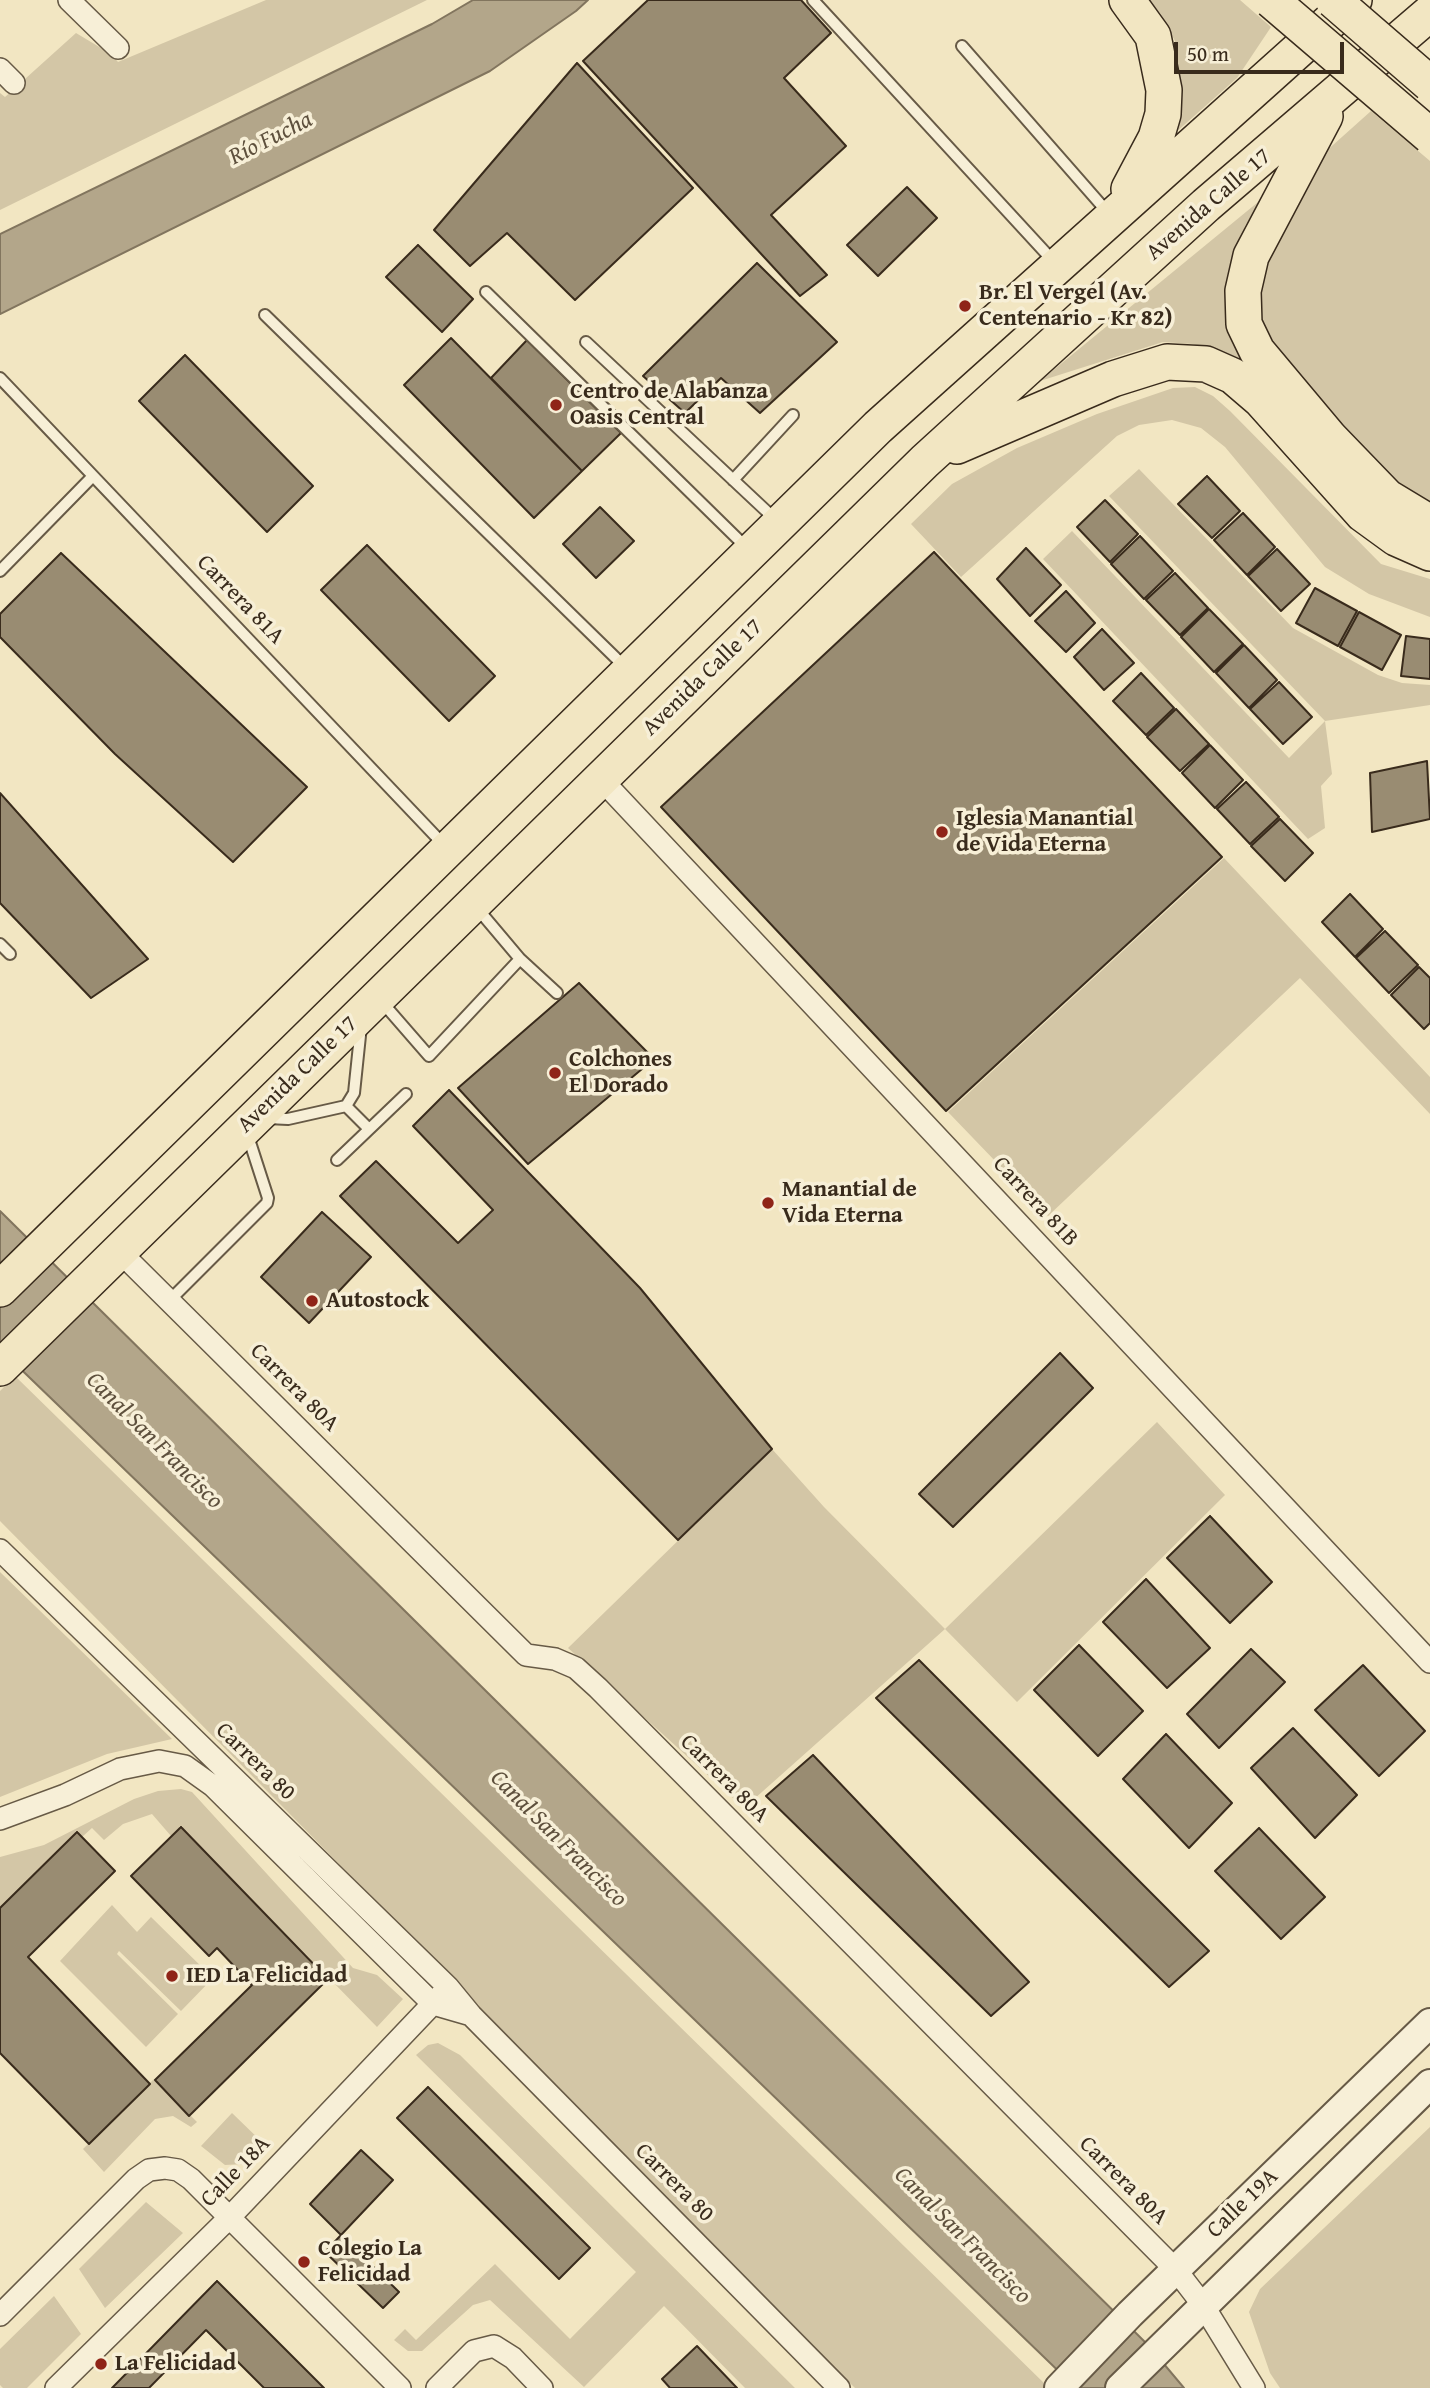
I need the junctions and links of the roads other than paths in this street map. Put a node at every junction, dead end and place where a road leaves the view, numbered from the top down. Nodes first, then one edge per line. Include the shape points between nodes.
1 (69, 0) edge
2 (813, 0) edge
3 (1127, 0) edge
4 (1271, 0) edge
5 (1308, 0) edge
6 (1333, 0) edge
7 (1354, 0) edge
8 (1428, 15) edge
9 (962, 46) dead end
10 (118, 48) dead end
11 (1430, 84) edge
12 (1335, 97) junction
13 (1218, 122) junction
14 (1430, 136) edge
15 (1113, 215) junction
16 (1056, 265) junction
17 (486, 292) dead end
18 (265, 315) dead end
19 (586, 342) dead end
20 (0, 378) edge
21 (793, 415) dead end
22 (925, 461) junction
23 (93, 476) junction
24 (733, 480) junction
25 (779, 523) junction
26 (1430, 523) edge
27 (750, 551) junction
28 (1430, 553) edge
29 (0, 571) edge
30 (629, 671) junction
31 (600, 778) junction
32 (449, 850) junction
33 (473, 904) junction
34 (0, 944) edge
35 (10, 954) dead end
36 (520, 959) junction
37 (557, 993) dead end
38 (369, 1005) junction
39 (406, 1094) dead end
40 (346, 1106) junction
41 (250, 1122) junction
42 (368, 1128) junction
43 (337, 1160) dead end
44 (109, 1260) junction
45 (0, 1289) edge
46 (169, 1301) junction
47 (2, 1366) edge
48 (0, 1550) edge
49 (1430, 1662) edge
50 (0, 1819) edge
51 (448, 1987) junction
52 (433, 2004) junction
53 (471, 2015) junction
54 (1430, 2023) edge
55 (1430, 2084) edge
56 (229, 2217) junction
57 (1176, 2270) junction
58 (1203, 2305) junction
59 (0, 2315) edge
60 (56, 2388) edge
61 (400, 2388) edge
62 (437, 2388) edge
63 (542, 2388) edge
64 (839, 2388) edge
65 (1059, 2388) edge
66 (1120, 2388) edge
67 (1254, 2388) edge

1 - 10 street
2 - 16 lane
3 - 15 main road via 1153,36 1164,90 1156,138
4 - 14 main road, bridge
5 - 13 main road
6 - 11 main road, bridge
7 - 13 main road
8 - 12 main road, Avenida Calle 17
9 - 15 lane
12 - 22 main road, Avenida Calle 17 via 1206,205
12 - 26 main road via 1251,256 1243,292 1244,324 1256,351 1330,438 1388,497
13 - 15 main road
15 - 16 main road
16 - 25 main road
17 - 27 lane
18 - 30 lane
19 - 24 lane
20 - 23 lane, Carrera 81A
21 - 24 lane
22 - 28 main road via 1113,379 1167,362 1206,364 1233,376 1261,400 1363,514 1396,538
22 - 31 main road, Avenida Calle 17
23 - 29 lane
23 - 32 lane, Carrera 81A
24 - 25 lane
25 - 27 main road
27 - 30 main road
30 - 32 main road
31 - 33 main road, Avenida Calle 17
31 - 49 street, Carrera 81B
32 - 45 main road
33 - 36 lane
33 - 38 main road, Avenida Calle 17
34 - 35 lane
36 - 37 lane
36 - 38 lane via 429,1056
38 - 40 lane via 354,1093
38 - 41 main road, Avenida Calle 17
39 - 42 lane
40 - 41 lane
40 - 42 lane
41 - 44 main road, Avenida Calle 17
41 - 46 lane via 267,1203
42 - 43 lane
44 - 46 street, Carrera 80A
44 - 47 main road, Avenida Calle 17
46 - 57 street, Carrera 80A via 526,1655 576,1668
48 - 51 street, Carrera 80
50 - 52 street, Carrera 80 via 120,1769 159,1761 185,1766 213,1786
51 - 52 street, Calle 18A
51 - 53 street, Carrera 80
52 - 53 street, Carrera 80
52 - 56 street, Calle 18A
53 - 64 street, Carrera 80
54 - 57 street, Calle 19A
55 - 58 street, Calle 19A
56 - 59 street via 178,2170 149,2170
56 - 60 street, Calle 18A
56 - 61 street
57 - 58 street, Carrera 80A
57 - 65 street, Calle 19A
58 - 66 street, Calle 19A
58 - 67 street, Carrera 80A
62 - 63 street via 474,2351 495,2346

